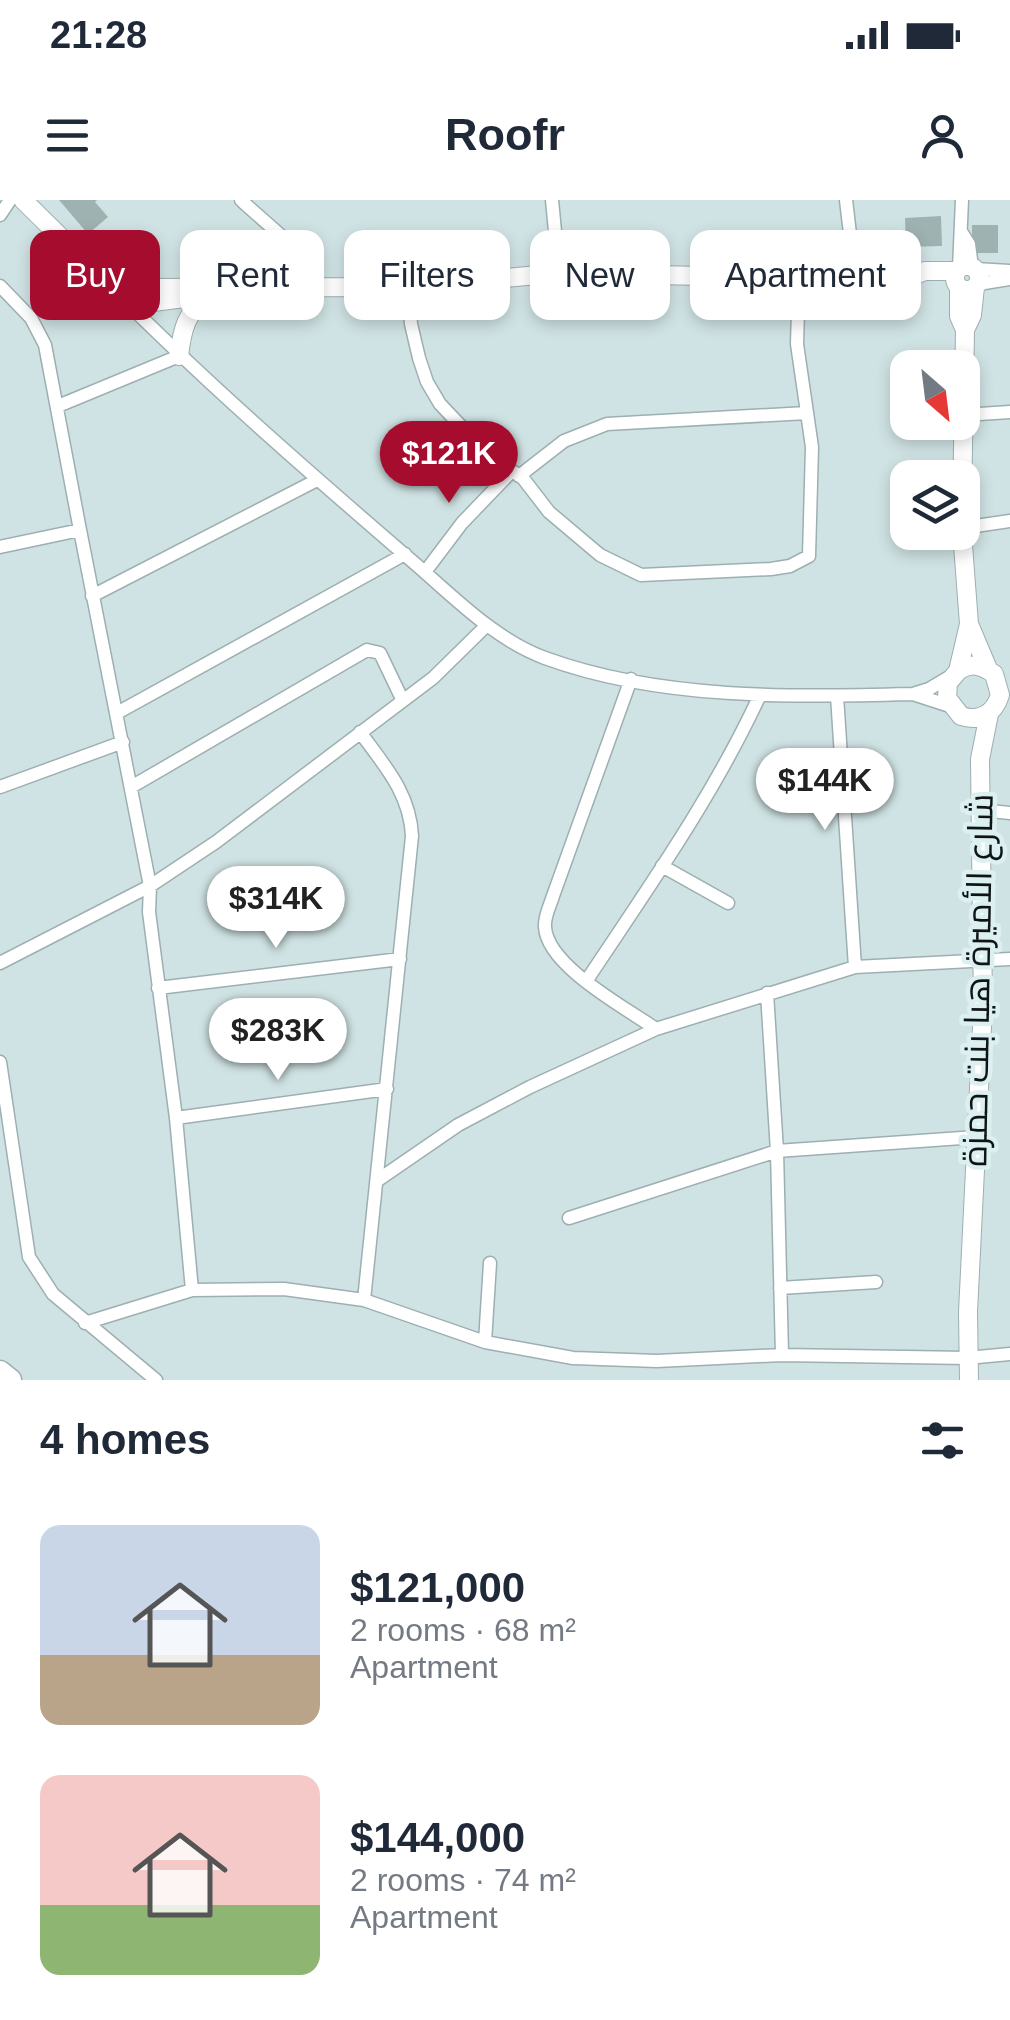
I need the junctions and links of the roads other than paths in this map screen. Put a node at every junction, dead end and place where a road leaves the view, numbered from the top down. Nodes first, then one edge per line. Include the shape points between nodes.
1 (10, 200) edge
2 (24, 200) edge
3 (241, 200) edge
4 (552, 200) edge
5 (846, 200) edge
6 (962, 200) edge
7 (0, 216) edge
8 (54, 230) edge
9 (272, 230) edge
10 (555, 230) edge
11 (850, 230) edge
12 (921, 273) edge
13 (1010, 275) edge
14 (966, 277) junction
15 (0, 286) edge
16 (144, 320) edge
17 (187, 320) edge
18 (410, 320) edge
19 (797, 320) edge
20 (965, 350) edge
21 (179, 356) junction
22 (58, 406) junction
23 (1010, 412) edge
24 (807, 414) junction
25 (980, 414) edge
26 (515, 474) junction
27 (317, 480) junction
28 (1010, 522) edge
29 (980, 527) edge
30 (80, 530) junction
31 (0, 547) edge
32 (963, 550) edge
33 (404, 554) junction
34 (425, 572) junction
35 (92, 596) junction
36 (969, 624) junction
37 (486, 625) junction
38 (954, 674) junction
39 (997, 675) edge
40 (631, 680) junction
41 (912, 694) junction
42 (838, 696) junction
43 (759, 697) junction
44 (402, 699) junction
45 (998, 708) edge
46 (956, 711) junction
47 (117, 713) junction
48 (360, 732) junction
49 (123, 742) junction
50 (980, 760) junction
51 (0, 787) edge
52 (131, 787) junction
53 (981, 810) junction
54 (1010, 812) edge
55 (662, 866) junction
56 (150, 886) junction
57 (728, 902) dead end
58 (400, 959) junction
59 (982, 959) junction
60 (1010, 959) edge
61 (0, 963) edge
62 (855, 967) junction
63 (587, 980) junction
64 (158, 988) junction
65 (767, 993) junction
66 (656, 1029) junction
67 (0, 1062) edge
68 (387, 1089) junction
69 (176, 1118) junction
70 (976, 1137) junction
71 (778, 1151) junction
72 (378, 1180) junction
73 (569, 1218) dead end
74 (490, 1262) dead end
75 (876, 1282) dead end
76 (780, 1288) junction
77 (192, 1290) junction
78 (364, 1300) junction
79 (85, 1322) junction
80 (484, 1342) junction
81 (782, 1354) junction
82 (1010, 1354) edge
83 (967, 1358) junction
84 (0, 1372) edge
85 (10, 1380) edge
86 (156, 1380) edge
87 (968, 1380) edge

1 - 7 street
2 - 8 street
3 - 9 street
4 - 10 street
5 - 11 street
6 - 14 street via 958,246
12 - 14 street
13 - 14 street
14 - 20 street via 959,316
15 - 22 street via 39,332
16 - 21 street
17 - 21 street
18 - 26 street via 426,382 455,422
19 - 24 street
21 - 22 street
21 - 27 street
22 - 30 street
23 - 25 street
24 - 26 street via 607,424 564,441
24 - 26 street via 809,556 790,566 641,575 573,534
26 - 34 street via 462,523
27 - 33 street
27 - 35 street
28 - 29 street
30 - 31 street
30 - 35 street
32 - 36 street
33 - 34 street
33 - 47 street
34 - 37 street
35 - 47 street
36 - 38 street
36 - 39 street
37 - 40 street via 546,658
37 - 44 street
38 - 39 street via 972,665
38 - 41 street
38 - 46 street via 946,691
39 - 45 street
40 - 43 street
40 - 63 street via 546,917 551,946
41 - 42 street
41 - 46 street
42 - 43 street
42 - 62 street
43 - 55 street via 733,754
44 - 48 street
44 - 52 street via 380,654 367,650
45 - 46 street via 976,718
45 - 50 street, شارع الأميرة هيا بنت حمزة
46 - 50 street, شارع الأميرة هيا بنت حمزة
47 - 49 street
48 - 56 street
48 - 58 street via 398,783 412,820
49 - 51 street
49 - 52 street
50 - 53 street, شارع الأميرة هيا بنت حمزة
52 - 56 street
53 - 54 street
53 - 59 street, شارع الأميرة هيا بنت حمزة
55 - 57 street
55 - 63 street
56 - 61 street
56 - 64 street
58 - 64 street
58 - 68 street
59 - 60 street
59 - 62 street
59 - 70 street, شارع الأميرة هيا بنت حمزة
62 - 65 street
63 - 66 street
64 - 69 street
65 - 66 street
65 - 71 street
66 - 72 street via 458,1125
67 - 79 street via 29,1257 53,1294
68 - 69 street
68 - 72 street
69 - 77 street
70 - 71 street
70 - 83 street, شارع الأميرة هيا بنت حمزة
71 - 73 street
71 - 76 street
72 - 78 street
74 - 80 street
75 - 76 street
76 - 81 street
77 - 78 street via 284,1290
77 - 79 street
78 - 80 street
79 - 86 street
80 - 81 street via 573,1358
81 - 83 street
82 - 83 street
83 - 87 street, شارع الأميرة هيا بنت حمزة
84 - 85 highway

